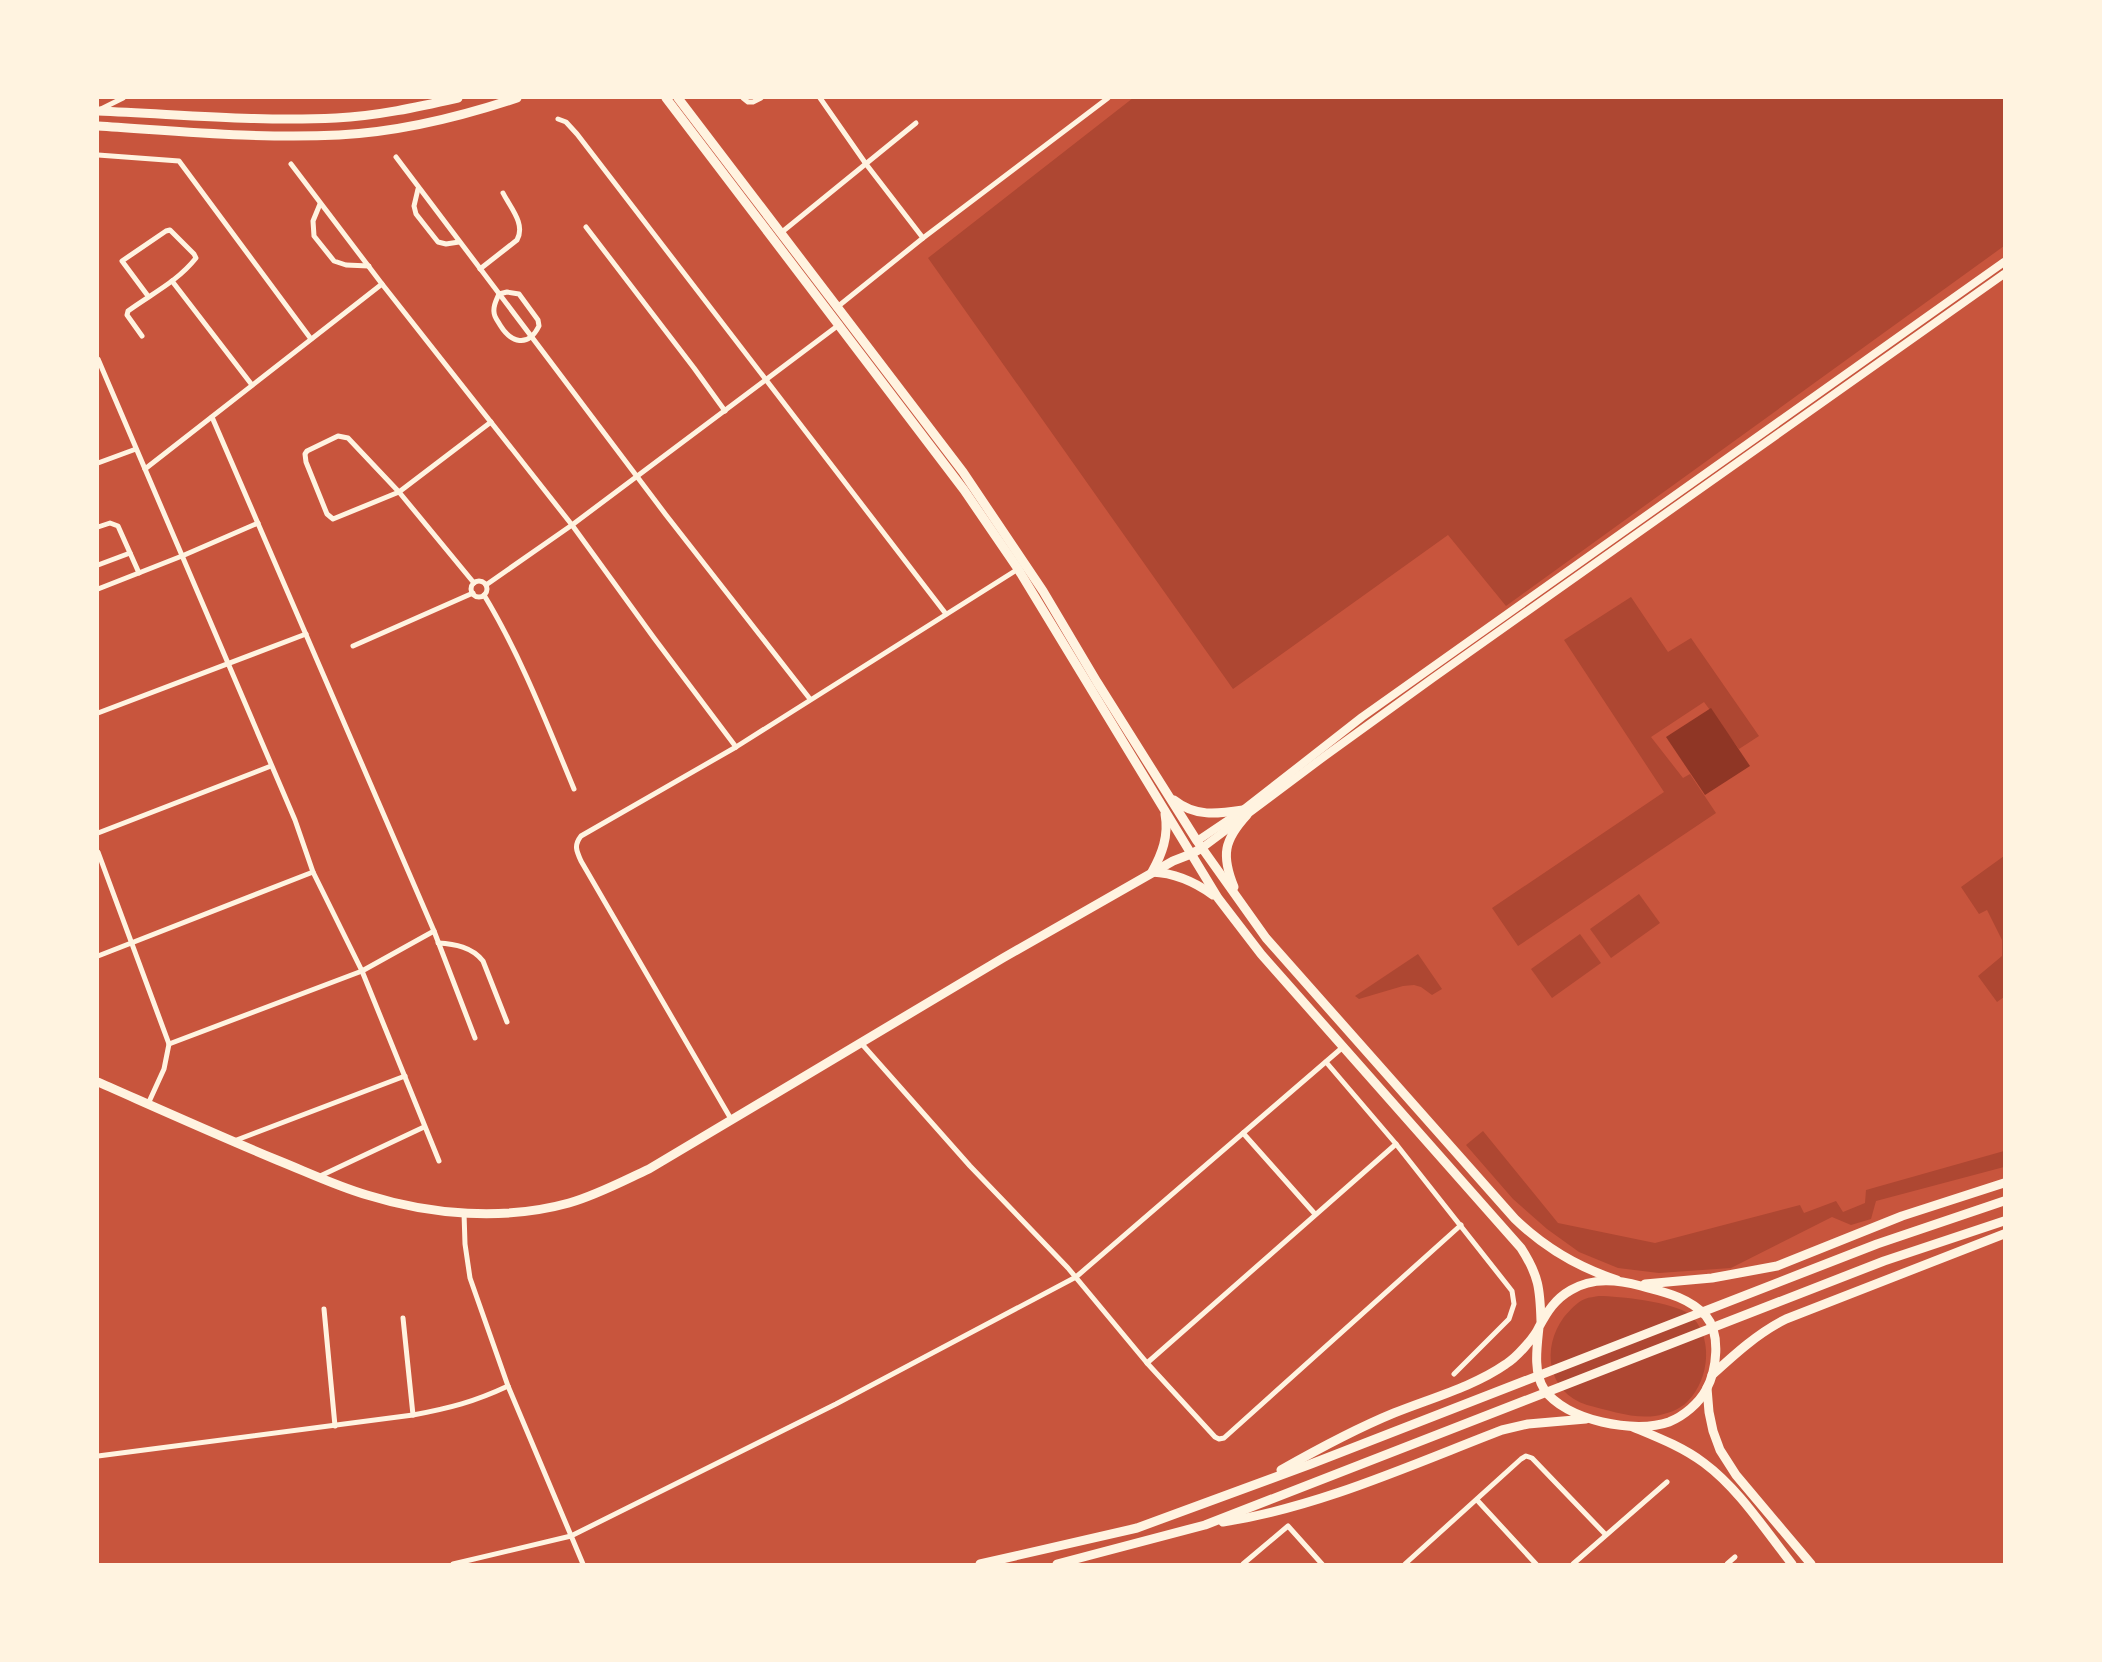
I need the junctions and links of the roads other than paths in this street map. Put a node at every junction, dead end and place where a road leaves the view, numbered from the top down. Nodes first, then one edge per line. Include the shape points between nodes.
1 (123, 98) edge
2 (458, 98) edge
3 (517, 98) edge
4 (666, 98) edge
5 (678, 98) edge
6 (743, 98) edge
7 (761, 98) edge
8 (820, 98) edge
9 (1108, 98) edge
10 (98, 111) edge
11 (558, 118) dead end
12 (916, 123) dead end
13 (98, 126) edge
14 (98, 155) edge
15 (396, 158) dead end
16 (291, 164) dead end
17 (866, 164) junction
18 (418, 189) junction
19 (502, 193) dead end
20 (320, 204) junction
21 (586, 227) dead end
22 (782, 232) junction
23 (923, 238) junction
24 (459, 242) junction
25 (2004, 262) edge
26 (369, 266) junction
27 (480, 269) junction
28 (2004, 274) edge
29 (172, 281) junction
30 (382, 284) junction
31 (499, 294) junction
32 (148, 297) junction
33 (838, 306) junction
34 (830, 312) junction
35 (844, 321) junction
36 (142, 336) dead end
37 (532, 338) junction
38 (311, 339) junction
39 (98, 359) edge
40 (765, 380) junction
41 (252, 385) junction
42 (725, 411) junction
43 (212, 417) junction
44 (491, 422) junction
45 (136, 449) junction
46 (98, 463) edge
47 (145, 469) junction
48 (638, 476) junction
49 (399, 492) junction
50 (258, 523) junction
51 (572, 525) junction
52 (98, 526) edge
53 (130, 553) junction
54 (182, 556) junction
55 (98, 565) edge
56 (1018, 570) junction
57 (139, 573) junction
58 (474, 583) junction
59 (486, 585) junction
60 (98, 589) edge
61 (472, 593) junction
62 (484, 595) junction
63 (946, 614) junction
64 (306, 634) junction
65 (353, 646) dead end
66 (229, 664) junction
67 (810, 699) junction
68 (98, 713) edge
69 (736, 747) junction
70 (271, 766) junction
71 (574, 789) dead end
72 (1170, 797) junction
73 (1164, 809) junction
74 (1245, 813) junction
75 (98, 833) edge
76 (1200, 844) junction
77 (1189, 851) junction
78 (98, 852) edge
79 (313, 872) junction
80 (1152, 872) junction
81 (1218, 898) junction
82 (1240, 903) junction
83 (434, 931) junction
84 (132, 943) junction
85 (438, 943) junction
86 (98, 956) edge
87 (362, 971) junction
88 (507, 1022) dead end
89 (475, 1038) dead end
90 (861, 1043) junction
91 (169, 1044) junction
92 (1343, 1047) junction
93 (1326, 1062) junction
94 (405, 1076) junction
95 (98, 1082) edge
96 (148, 1104) junction
97 (731, 1119) junction
98 (424, 1127) junction
99 (1243, 1133) junction
100 (232, 1142) junction
101 (1396, 1144) junction
102 (439, 1161) dead end
103 (318, 1177) junction
104 (2004, 1183) edge
105 (2004, 1201) edge
106 (464, 1213) junction
107 (1315, 1214) junction
108 (2004, 1221) edge
109 (1461, 1225) junction
110 (2004, 1234) edge
111 (1076, 1277) junction
112 (1617, 1280) junction
113 (1638, 1285) junction
114 (324, 1309) dead end
115 (402, 1318) dead end
116 (1540, 1324) junction
117 (1147, 1363) junction
118 (1454, 1374) dead end
119 (1712, 1375) junction
120 (508, 1386) junction
121 (1707, 1388) junction
122 (413, 1415) junction
123 (1590, 1418) junction
124 (335, 1426) junction
125 (1630, 1426) junction
126 (98, 1456) edge
127 (1260, 1481) junction
128 (1667, 1482) dead end
129 (1477, 1500) junction
130 (1206, 1525) junction
131 (1605, 1534) junction
132 (571, 1536) junction
133 (1735, 1557) dead end
134 (453, 1564) edge
135 (583, 1564) edge
136 (980, 1564) edge
137 (1057, 1564) edge
138 (1243, 1564) edge
139 (1322, 1564) edge
140 (1405, 1564) edge
141 (1536, 1564) edge
142 (1573, 1564) edge
143 (1727, 1564) edge
144 (1792, 1564) edge
145 (1811, 1564) edge

1 - 10 street
2 - 10 main road via 338,118
3 - 13 main road via 432,121 341,135
4 - 34 main road
5 - 22 main road
6 - 7 street via 748,102
8 - 17 street
9 - 23 street
11 - 40 street via 577,134
12 - 17 street
14 - 38 street via 179,161
15 - 18 street
16 - 20 street
17 - 22 street
17 - 23 street
18 - 24 street
18 - 24 street via 416,214 438,242
19 - 27 street via 521,225 520,236
20 - 26 street
20 - 26 street via 313,221 314,236 334,261
21 - 42 street
22 - 33 main road
23 - 33 street
24 - 27 street
25 - 74 main road via 1362,717
26 - 30 street
27 - 31 street
28 - 74 main road
29 - 32 street
29 - 32 street via 196,257 168,230 122,261
29 - 41 street
30 - 38 street
30 - 44 street
31 - 37 street
31 - 37 street via 494,313 504,331 516,340
31 - 37 street via 516,293 528,305 539,323
32 - 36 street via 127,313
33 - 34 street
33 - 35 main road
34 - 35 main road
35 - 40 street
35 - 56 main road
35 - 72 main road via 939,438 1002,528
37 - 48 street
38 - 41 street
39 - 45 street
40 - 42 street
40 - 63 street
41 - 43 street
42 - 48 street
43 - 47 street
43 - 50 street
44 - 49 street
44 - 51 street
45 - 46 street
45 - 47 street
47 - 54 street
48 - 51 street
48 - 67 street
49 - 49 street via 346,436 338,436 305,454 330,518
49 - 58 street
50 - 54 street
50 - 64 street
51 - 59 street
51 - 69 street
52 - 53 street via 118,526
53 - 55 street
53 - 57 street
54 - 57 street
54 - 66 street
56 - 63 street
56 - 73 main road
57 - 60 street
58 - 59 street
58 - 61 street
59 - 62 street
61 - 62 street
61 - 65 street
62 - 71 street via 531,689
63 - 67 street
64 - 66 street
64 - 83 street
66 - 68 street
66 - 70 street
67 - 69 street
69 - 97 street via 581,836 576,843 576,850
70 - 75 street
70 - 79 street
72 - 74 main road via 1195,812
72 - 76 main road
73 - 77 main road
73 - 80 main road via 1165,841
74 - 76 main road
74 - 82 main road via 1227,850 1228,872
76 - 77 main road
76 - 82 main road
77 - 80 main road
77 - 81 main road
78 - 84 street
79 - 84 street
79 - 87 street
80 - 81 main road via 1187,880
80 - 90 main road
81 - 92 main road via 1261,954
82 - 112 main road via 1286,963 1515,1219 1553,1251
83 - 85 street
83 - 87 street
84 - 86 street
84 - 91 street
85 - 88 street via 457,944 479,956
85 - 89 street
87 - 91 street
87 - 94 street
90 - 97 main road
90 - 111 street
91 - 96 street via 164,1069
92 - 93 street
92 - 116 main road via 1521,1248 1538,1282
93 - 99 street
93 - 101 street
94 - 98 street
94 - 100 street
95 - 96 main road
96 - 100 main road
97 - 106 main road via 649,1169 569,1203 530,1210
98 - 102 street
98 - 103 street
99 - 107 street
99 - 111 street
100 - 103 main road
101 - 107 street
101 - 109 street
103 - 106 main road via 397,1204
104 - 113 main road via 1902,1216 1777,1266 1712,1278
105 - 127 main road via 1877,1244
106 - 120 street via 470,1278
107 - 117 street
108 - 130 main road via 1884,1261
109 - 117 street via 1224,1438 1215,1437
109 - 118 street via 1507,1283 1514,1304 1509,1319
110 - 119 main road via 1786,1319 1749,1342
111 - 117 street
111 - 132 street via 836,1404
112 - 113 main road
112 - 116 main road via 1586,1283 1570,1290 1557,1300
113 - 119 main road via 1683,1299 1707,1318 1716,1353
114 - 124 street
115 - 122 street
116 - 123 main road via 1538,1368 1544,1389 1563,1407
116 - 127 main road via 1508,1363 1485,1377 1391,1414
119 - 121 main road
120 - 122 street via 456,1407
120 - 132 street
121 - 125 main road via 1698,1402 1670,1422
121 - 145 main road via 1720,1450 1736,1475
122 - 124 street
123 - 125 main road
123 - 130 main road via 1502,1430 1300,1504
124 - 126 street
125 - 144 main road via 1703,1462 1735,1493
127 - 136 main road via 1137,1528
128 - 131 street
129 - 131 street via 1526,1456
129 - 140 street
129 - 141 street
130 - 137 main road
131 - 142 street
132 - 134 street
132 - 135 street
133 - 143 street
138 - 139 street via 1288,1526

